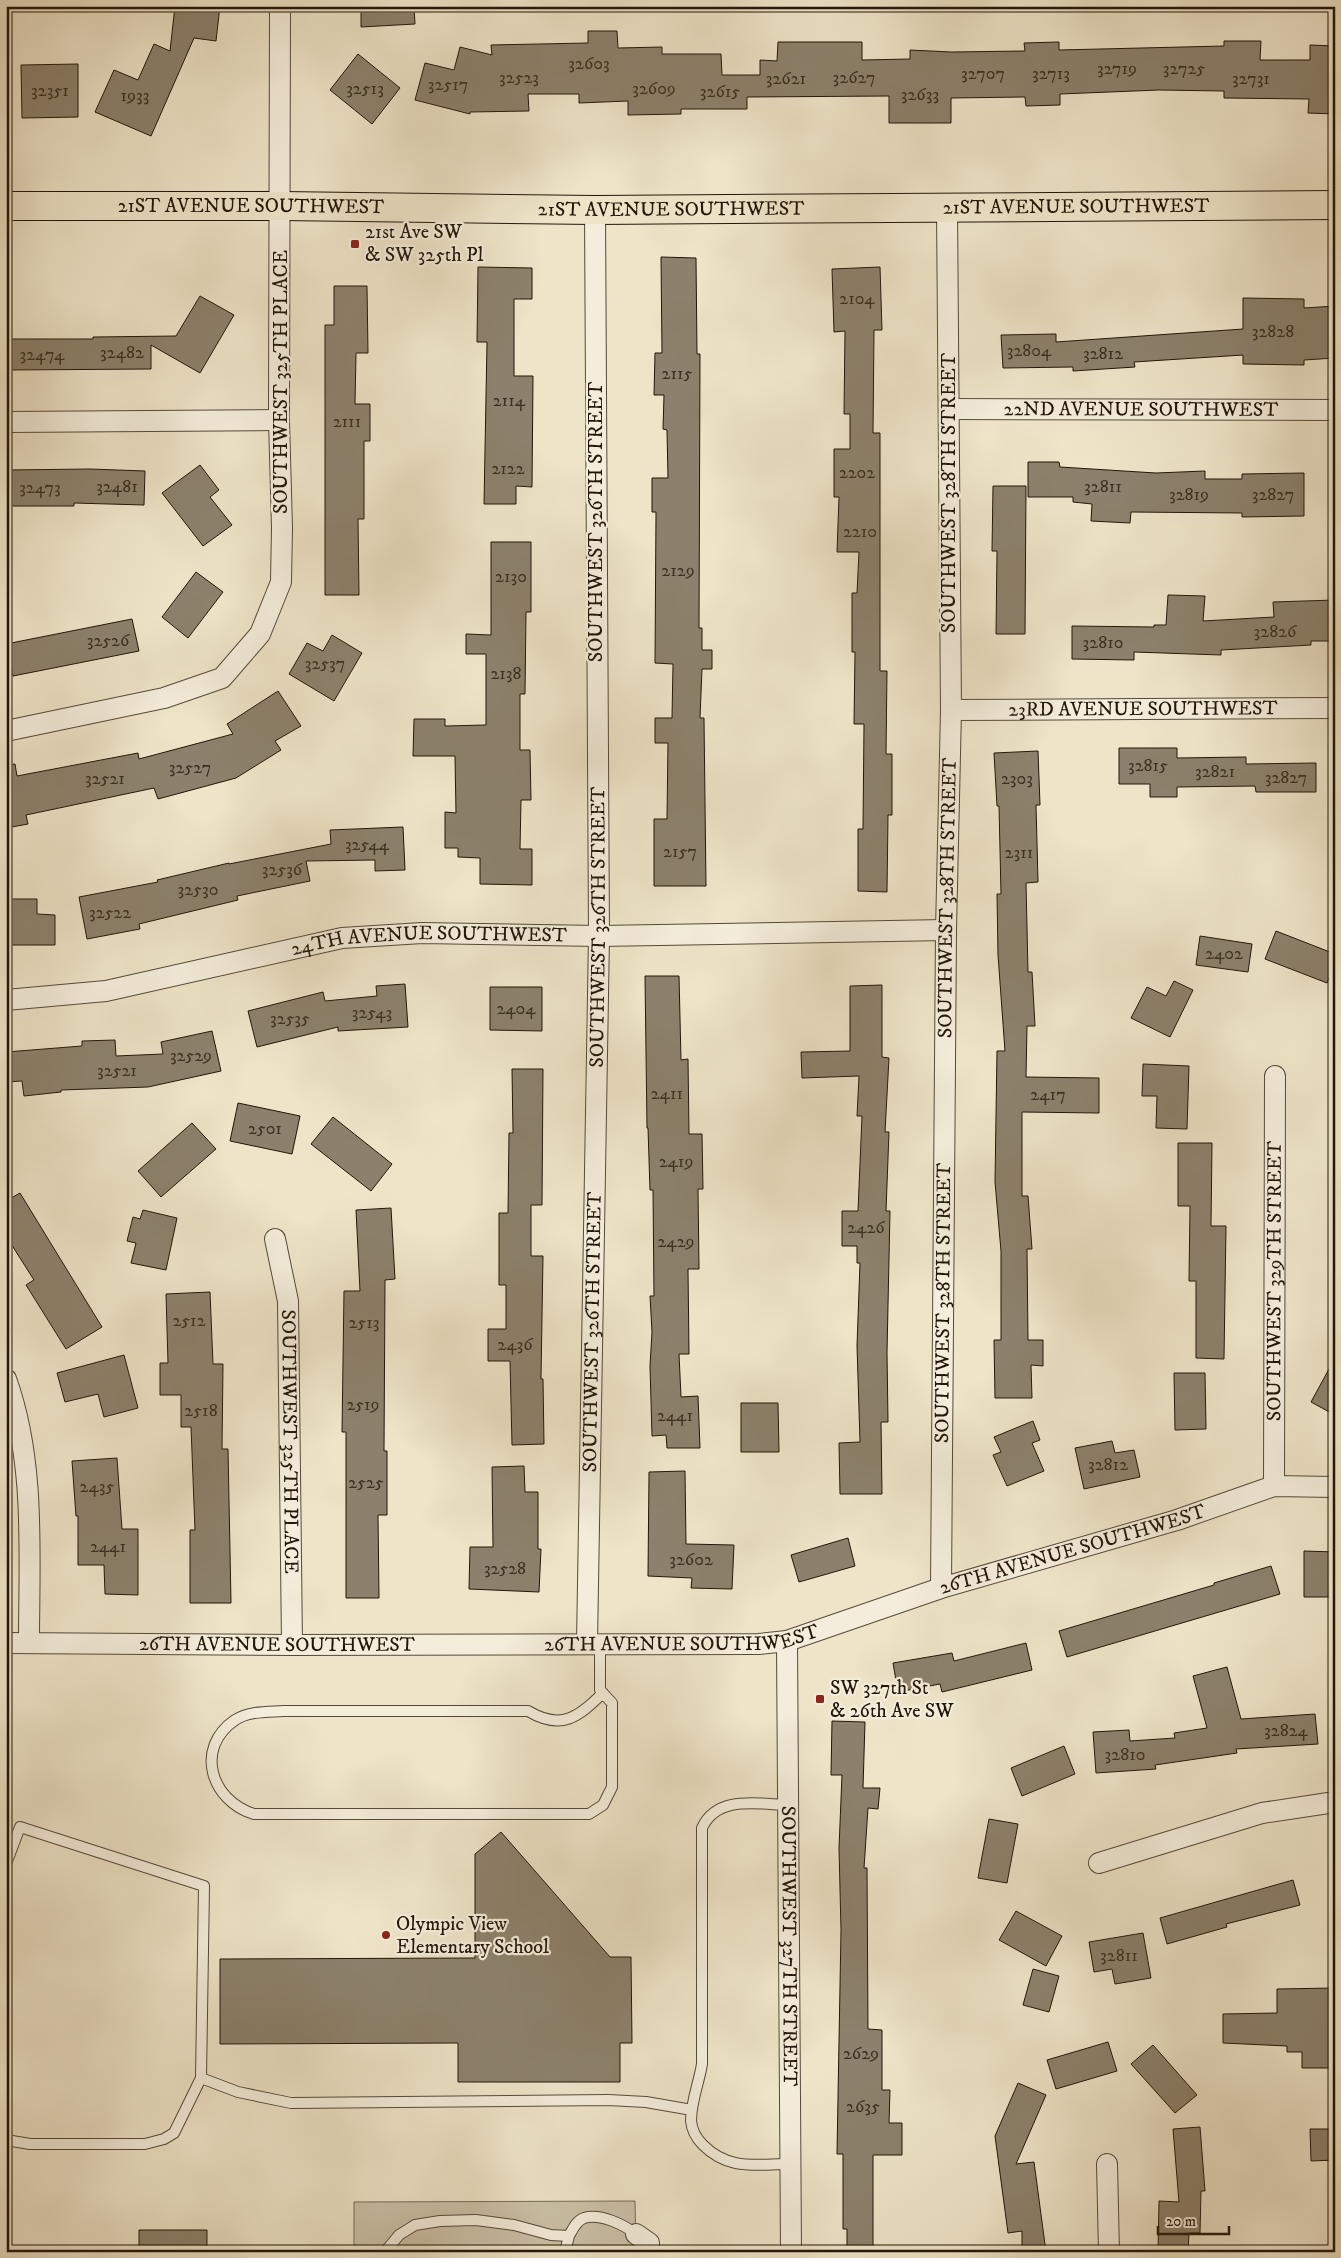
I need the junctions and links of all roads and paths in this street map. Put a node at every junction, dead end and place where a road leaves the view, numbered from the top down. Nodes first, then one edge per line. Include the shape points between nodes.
1 (280, 6) edge
2 (1335, 205) edge
3 (6, 206) edge
4 (281, 206) junction
5 (947, 207) junction
6 (595, 210) junction
7 (949, 409) junction
8 (1335, 410) edge
9 (278, 420) junction
10 (6, 422) edge
11 (1335, 708) edge
12 (951, 710) junction
13 (6, 731) edge
14 (946, 930) junction
15 (599, 936) junction
16 (6, 1000) edge
17 (1275, 1076) dead end
18 (275, 1239) dead end
19 (6, 1379) edge
20 (1274, 1486) junction
21 (1335, 1486) edge
22 (941, 1588) junction
23 (787, 1641) junction
24 (6, 1643) edge
25 (29, 1643) junction
26 (593, 1643) junction
27 (292, 1645) junction
28 (602, 1693) junction
29 (1335, 1802) edge
30 (788, 1805) junction
31 (1099, 1863) dead end
32 (6, 1864) edge
33 (201, 2078) junction
34 (692, 2110) junction
35 (6, 2140) edge
36 (790, 2164) junction
37 (1107, 2164) dead end
38 (636, 2234) joint
39 (569, 2236) junction
40 (385, 2252) edge
41 (565, 2252) edge
42 (649, 2252) edge
43 (791, 2252) edge
44 (1109, 2252) edge

1 - 4 street, SOUTHWEST 325TH PLACE
2 - 5 main road, 21ST AVENUE SOUTHWEST
3 - 4 main road, 21ST AVENUE SOUTHWEST
4 - 6 main road, 21ST AVENUE SOUTHWEST
4 - 9 street, SOUTHWEST 325TH PLACE
5 - 6 main road, 21ST AVENUE SOUTHWEST
5 - 7 street, SOUTHWEST 328TH STREET
6 - 15 street, SOUTHWEST 326TH STREET
7 - 8 street, 22ND AVENUE SOUTHWEST
7 - 12 street, SOUTHWEST 328TH STREET
9 - 10 street
9 - 13 street, SOUTHWEST 325TH PLACE via 282,528 280,582 260,634 222,678 164,698
11 - 12 street, 23RD AVENUE SOUTHWEST
12 - 14 street, SOUTHWEST 328TH STREET
14 - 15 street, 24TH AVENUE SOUTHWEST
14 - 22 street, SOUTHWEST 328TH STREET
15 - 16 street, 24TH AVENUE SOUTHWEST via 422,933 342,938 106,991
15 - 26 street, SOUTHWEST 326TH STREET
17 - 20 street, SOUTHWEST 329TH STREET
18 - 27 street, SOUTHWEST 325TH PLACE via 288,1301
19 - 25 street via 16,1406 26,1470 30,1546
20 - 21 street, 26TH AVENUE SOUTHWEST
20 - 22 street, 26TH AVENUE SOUTHWEST via 1177,1520
22 - 23 street, 26TH AVENUE SOUTHWEST
23 - 26 street, 26TH AVENUE SOUTHWEST via 759,1644
23 - 30 street, SOUTHWEST 327TH STREET
24 - 25 street, 26TH AVENUE SOUTHWEST
25 - 27 street, 26TH AVENUE SOUTHWEST
26 - 27 street, 26TH AVENUE SOUTHWEST
26 - 28 lane
28 - 28 lane via 612,1703 612,1787 603,1805 589,1814 254,1814 232,1805 217,1786 213,1774 212,1762 218,1738 226,1728 248,1714 283,1711 528,1711 547,1720 558,1721 582,1713
29 - 31 street via 1262,1813
30 - 34 lane via 728,1805 712,1812 702,1828 702,2064
30 - 36 street, SOUTHWEST 327TH STREET
32 - 33 lane via 20,1827 204,1886
33 - 34 lane via 238,2092 291,2103 608,2100 646,2102
33 - 35 lane via 179,2126 164,2139 144,2144 30,2144
34 - 36 lane via 692,2130 700,2142 718,2157 737,2165
36 - 43 street, SOUTHWEST 327TH STREET
37 - 44 street
38 - 39 lane via 622,2223 585,2218 576,2224
38 - 42 street via 648,2243
39 - 40 lane via 476,2220 440,2221 415,2225 399,2235
39 - 41 lane

